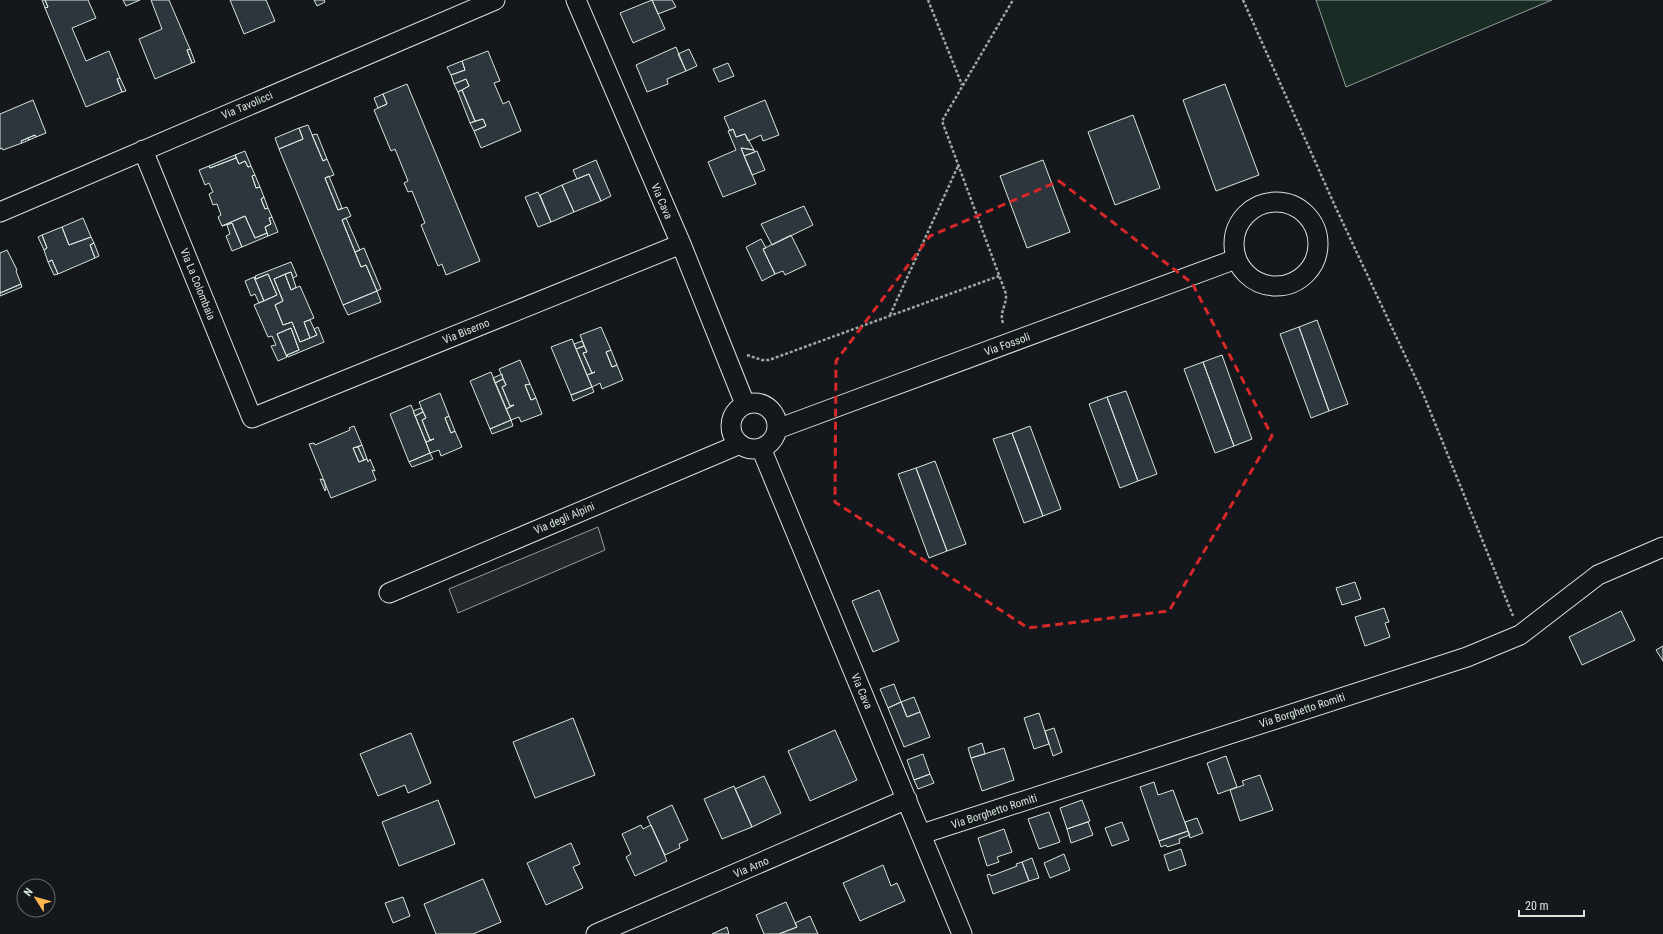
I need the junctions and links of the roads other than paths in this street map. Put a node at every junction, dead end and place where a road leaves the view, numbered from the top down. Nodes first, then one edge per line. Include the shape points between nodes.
1 (495, 0) edge
2 (576, 0) edge
3 (143, 150) junction
4 (0, 212) edge
5 (681, 244) junction
6 (1236, 259) junction
7 (745, 404) junction
8 (252, 418) joint
9 (777, 429) junction
10 (740, 444) junction
11 (761, 448) junction
12 (1663, 547) edge
13 (389, 593) dead end
14 (907, 799) junction
15 (922, 834) junction
16 (596, 934) edge
17 (962, 934) edge

1 - 3 street, Via Tavolicci
2 - 5 street, Via Cava
3 - 4 street, Via Tavolicci
3 - 8 street, Via La Colombaia
5 - 7 street, Via Cava
5 - 8 street, Via Biserno
6 - 6 street via 1244,272 1255,281 1269,286 1293,283 1307,274 1315,262 1319,247 1318,233 1312,219 1288,202 1273,201 1259,205 1239,222 1234,236
6 - 9 street, Via Fossoli
7 - 9 street via 752,402 765,405 775,416
7 - 10 street via 734,413 730,426 734,439
9 - 11 street via 772,441
10 - 11 street via 746,448
10 - 13 street, Via degli Alpini
11 - 14 street, Via Cava
12 - 15 street, Via Borghetto Romiti via 1598,575 1520,635 1467,657
14 - 15 street, Via Cava
14 - 16 street, Via Arno
15 - 17 street, Via Cava

